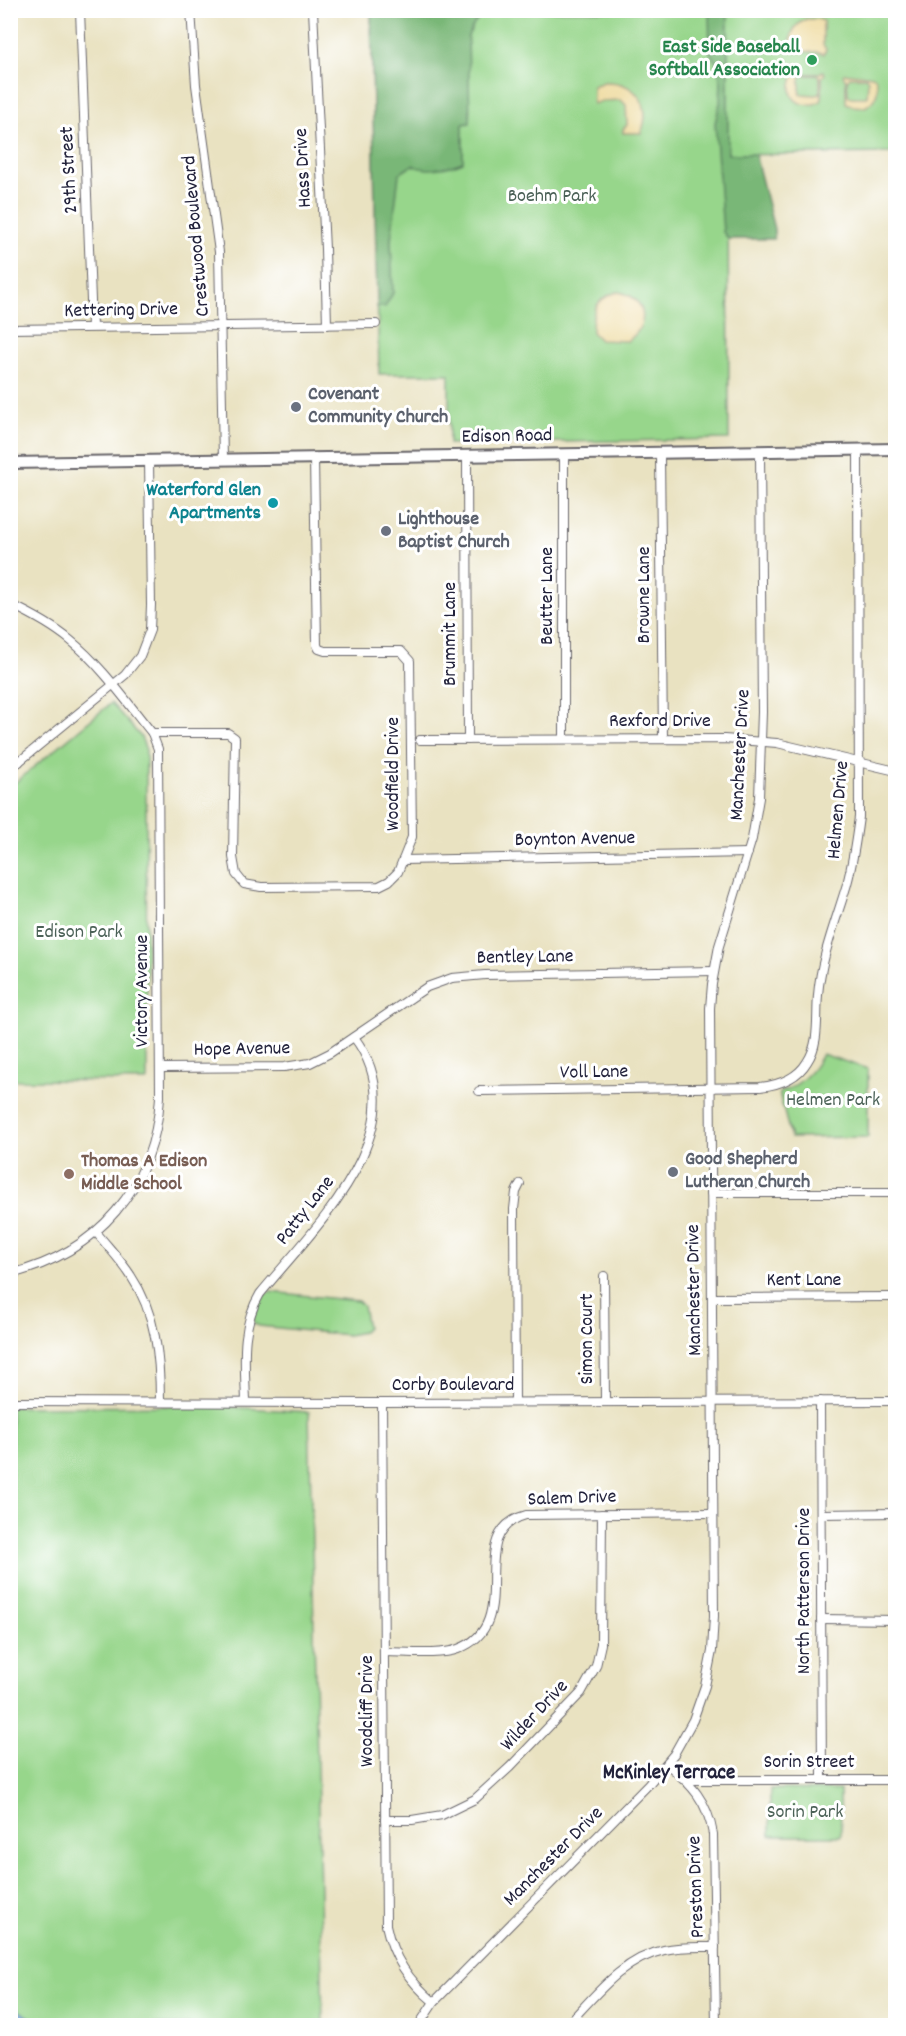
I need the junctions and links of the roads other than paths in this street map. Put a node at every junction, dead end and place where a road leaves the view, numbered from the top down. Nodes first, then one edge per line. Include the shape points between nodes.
1 (80, 10) edge
2 (191, 10) edge
3 (314, 10) edge
4 (376, 324) dead end
5 (327, 325) junction
6 (221, 326) junction
7 (92, 327) junction
8 (10, 329) edge
9 (896, 449) edge
10 (858, 450) junction
11 (760, 451) junction
12 (660, 453) junction
13 (564, 454) junction
14 (467, 455) junction
15 (314, 458) junction
16 (223, 459) junction
17 (149, 460) junction
18 (10, 463) edge
19 (10, 604) edge
20 (113, 685) junction
21 (152, 733) junction
22 (564, 738) junction
23 (663, 738) junction
24 (420, 740) dead end
25 (468, 740) junction
26 (761, 741) junction
27 (10, 752) edge
28 (19, 762) junction
29 (860, 762) junction
30 (10, 769) edge
31 (896, 771) edge
32 (748, 854) junction
33 (403, 860) junction
34 (714, 971) junction
35 (354, 1037) junction
36 (159, 1068) junction
37 (710, 1087) junction
38 (479, 1091) dead end
39 (520, 1184) dead end
40 (711, 1193) junction
41 (896, 1193) edge
42 (96, 1232) junction
43 (10, 1274) edge
44 (604, 1276) dead end
45 (896, 1297) edge
46 (712, 1298) junction
47 (160, 1401) junction
48 (820, 1401) junction
49 (896, 1401) edge
50 (10, 1402) edge
51 (246, 1402) junction
52 (515, 1402) junction
53 (605, 1402) junction
54 (712, 1402) junction
55 (382, 1403) junction
56 (713, 1513) junction
57 (896, 1513) edge
58 (602, 1514) junction
59 (821, 1514) junction
60 (821, 1619) junction
61 (896, 1620) edge
62 (384, 1652) junction
63 (667, 1764) junction
64 (686, 1780) junction
65 (822, 1780) junction
66 (896, 1780) edge
67 (385, 1820) junction
68 (715, 1947) junction
69 (434, 2002) junction
70 (418, 2025) edge
71 (566, 2025) edge
72 (716, 2025) edge

1 - 7 street, 29th Street
2 - 6 street, Crestwood Boulevard via 196,85 216,220
3 - 5 street, Hass Drive
4 - 5 street, Kettering Drive
5 - 6 street, Kettering Drive
6 - 7 street, Kettering Drive
6 - 16 street, Crestwood Boulevard
7 - 8 street, Kettering Drive
9 - 10 main road, Edison Road
10 - 11 main road, Edison Road
10 - 29 street, Helmen Drive
11 - 12 main road, Edison Road
11 - 26 street, Manchester Drive
12 - 13 main road, Edison Road
12 - 23 street, Browne Lane
13 - 14 main road, Edison Road
13 - 22 street, Beutter Lane
14 - 15 main road, Edison Road
14 - 25 street, Brummit Lane
15 - 16 main road, Edison Road
15 - 33 street, Woodfield Drive via 317,645 325,651 401,651 410,661 412,837
16 - 17 main road, Edison Road
17 - 18 main road, Edison Road
17 - 20 street via 150,630 140,656
19 - 20 street via 71,641
20 - 21 street
20 - 28 street
21 - 33 street, Woodfield Drive via 234,735 233,857 236,874 244,884 379,886 389,882
21 - 36 street, Victory Avenue via 158,749
22 - 23 street, Rexford Drive
22 - 25 street, Rexford Drive
23 - 26 street, Rexford Drive
24 - 25 street, Rexford Drive
26 - 29 street, Rexford Drive
26 - 32 street, Manchester Drive via 759,798
27 - 28 street
28 - 30 street
29 - 31 street, Rexford Drive
29 - 37 street, Helmen Drive via 854,852 824,961 811,1055 795,1075 779,1083
32 - 33 street, Boynton Avenue
32 - 34 street, Manchester Drive
34 - 35 street, Bentley Lane via 452,978 427,987
34 - 37 street, Manchester Drive
35 - 36 street, Hope Avenue via 319,1059 292,1067
35 - 51 street, Patty Lane via 368,1059 374,1082 372,1128 361,1161 345,1188 254,1304 246,1331
36 - 42 street, Victory Avenue via 157,1126 147,1160 128,1196
37 - 38 street, Voll Lane
37 - 40 street, Manchester Drive
39 - 52 street via 514,1209
40 - 41 street
40 - 46 street, Manchester Drive
42 - 43 street, Victory Avenue via 49,1263
42 - 47 street via 132,1278 147,1307 158,1352
44 - 53 street, Simon Court
45 - 46 street, Kent Lane
46 - 54 street, Manchester Drive
47 - 50 street, Corby Boulevard
47 - 51 street, Corby Boulevard
48 - 49 street, Corby Boulevard
48 - 54 street, Corby Boulevard
48 - 59 street, North Patterson Drive
51 - 55 street, Corby Boulevard
52 - 53 street, Corby Boulevard
52 - 55 street, Corby Boulevard
53 - 54 street, Corby Boulevard
54 - 56 street, Manchester Drive
55 - 62 street, Woodcliff Drive
56 - 58 street, Salem Drive
56 - 63 street, Manchester Drive via 710,1670 693,1720
57 - 59 street
58 - 62 street, Salem Drive via 526,1515 507,1523 493,1551 493,1605 477,1637 448,1652
58 - 67 street, Wilder Drive via 602,1644 581,1693 475,1799 442,1815
59 - 60 street, North Patterson Drive
60 - 61 street
60 - 65 street, North Patterson Drive
62 - 67 street, Woodcliff Drive
63 - 64 street, Preston Drive
63 - 69 street, Manchester Drive
64 - 65 street, Sorin Street
64 - 68 street, Preston Drive via 711,1819
65 - 66 street, Sorin Street
67 - 69 street, Woodcliff Drive via 388,1935 403,1970
68 - 71 street via 663,1950 637,1960 601,1988
68 - 72 street, Preston Drive
69 - 70 street, Manchester Drive

